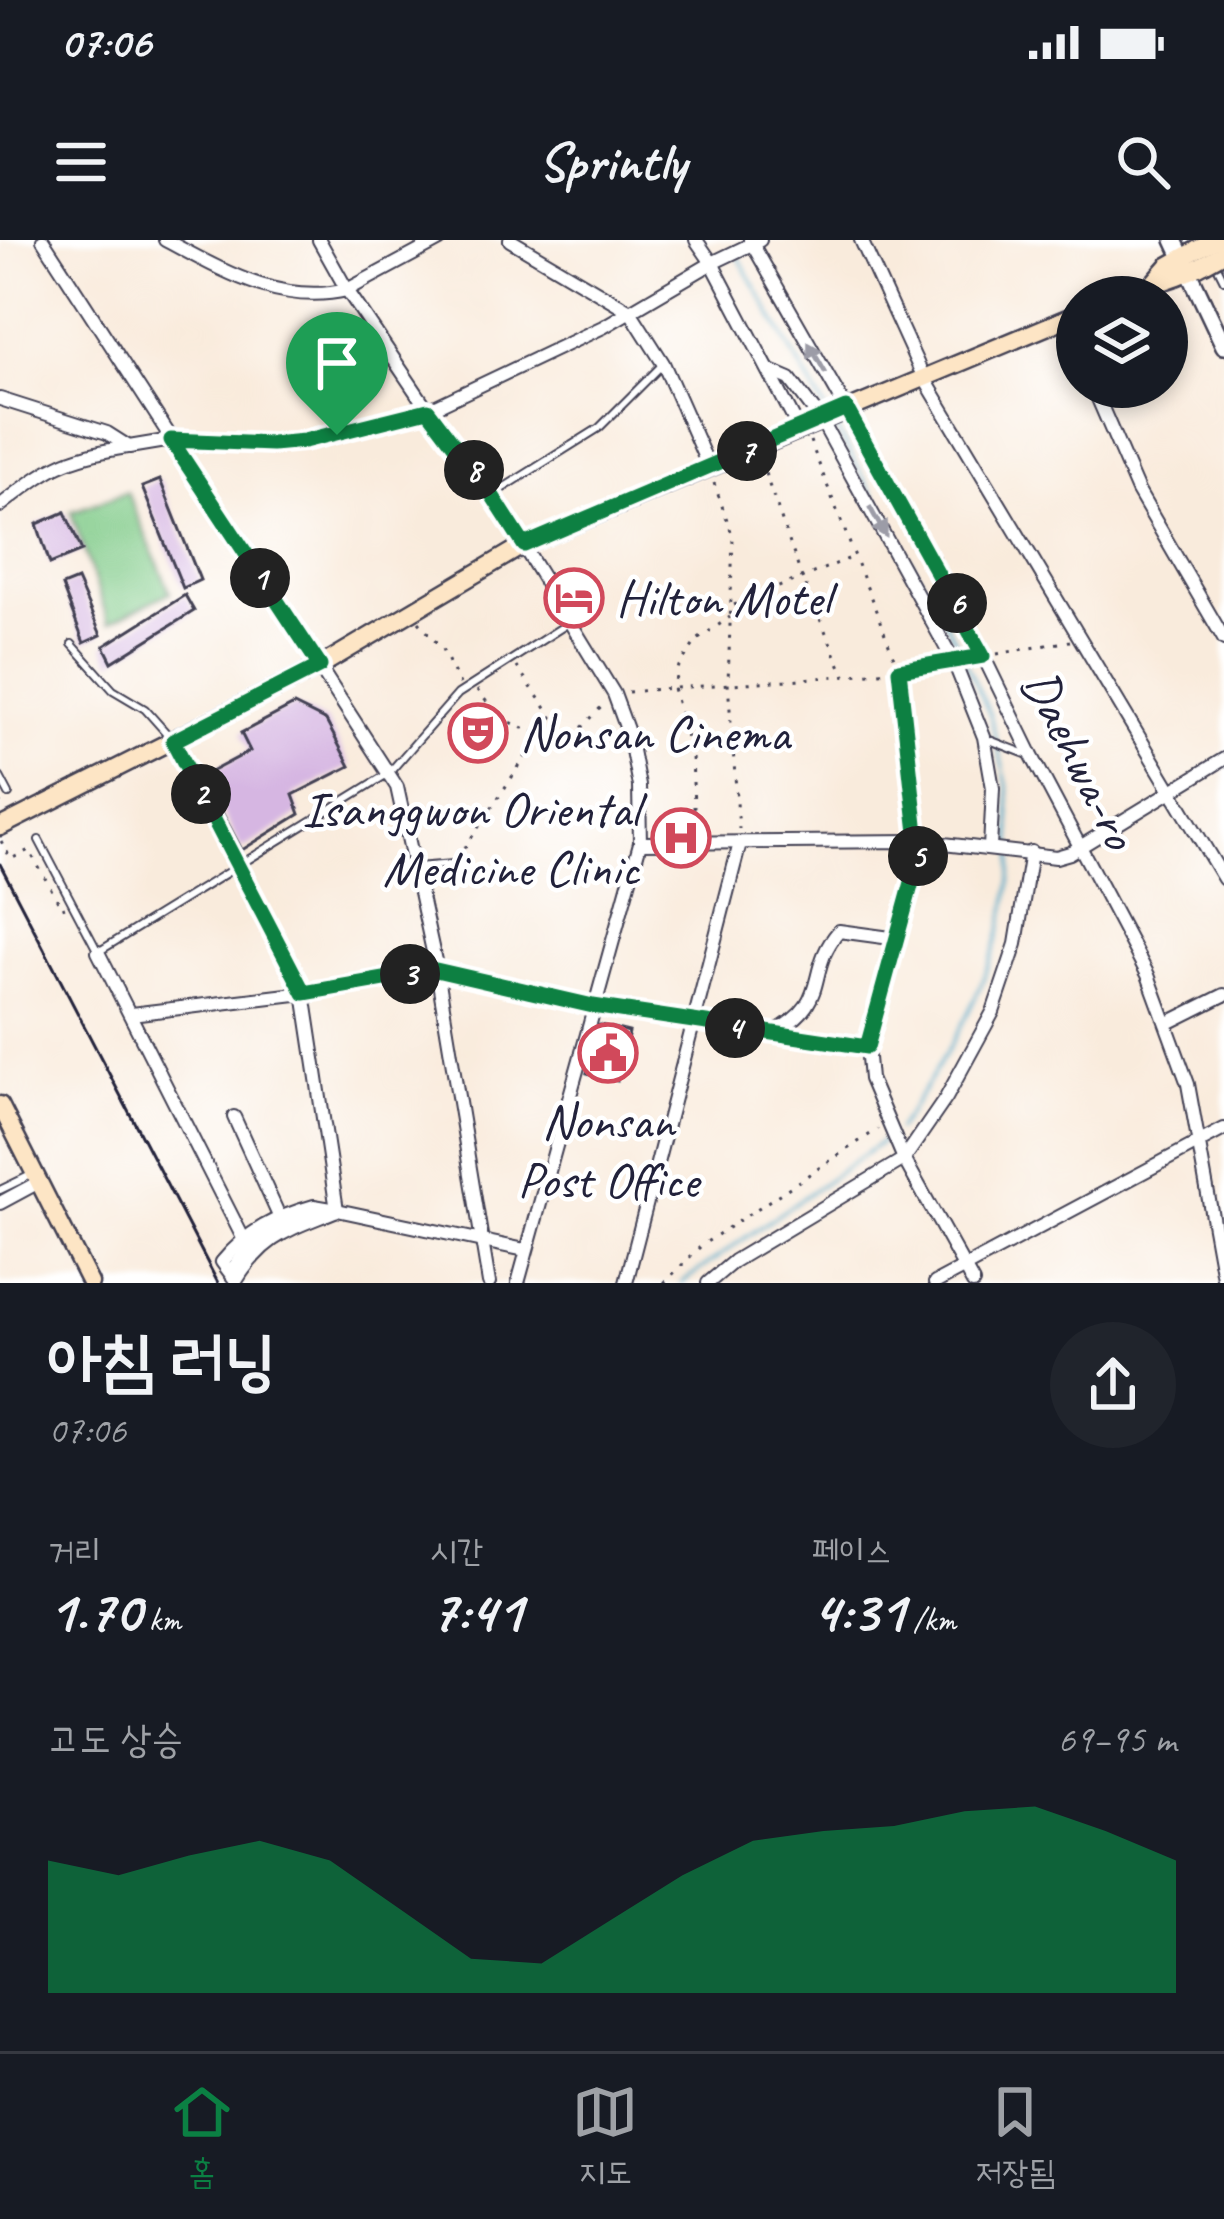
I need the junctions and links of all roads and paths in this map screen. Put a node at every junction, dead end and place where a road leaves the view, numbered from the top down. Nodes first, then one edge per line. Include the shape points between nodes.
1 (43, 240) edge
2 (165, 240) edge
3 (440, 240) edge
4 (510, 240) edge
5 (696, 240) edge
6 (862, 240) edge
7 (1174, 240) edge
8 (1216, 240) edge
9 (323, 243) edge
10 (746, 245) edge
11 (1224, 253) edge
12 (1196, 256) edge
13 (712, 262) junction
14 (1224, 280) edge
15 (347, 290) junction
16 (630, 311) junction
17 (1056, 322) edge
18 (1224, 346) edge
19 (663, 363) junction
20 (769, 370) junction
21 (923, 376) junction
22 (0, 399) edge
23 (846, 408) junction
24 (1102, 408) edge
25 (428, 410) junction
26 (808, 425) junction
27 (171, 440) junction
28 (129, 447) junction
29 (756, 447) junction
30 (709, 467) junction
31 (492, 495) junction
32 (0, 506) edge
33 (524, 545) junction
34 (855, 556) junction
35 (802, 578) junction
36 (732, 606) junction
37 (410, 613) junction
38 (732, 616) junction
39 (571, 622) junction
40 (1078, 639) junction
41 (1224, 639) edge
42 (72, 644) dead end
43 (983, 656) junction
44 (512, 660) junction
45 (954, 662) junction
46 (320, 666) junction
47 (899, 670) junction
48 (846, 678) junction
49 (728, 683) junction
50 (473, 685) junction
51 (673, 688) junction
52 (464, 691) junction
53 (614, 694) junction
54 (542, 736) junction
55 (984, 737) junction
56 (173, 741) junction
57 (1032, 756) junction
58 (1224, 759) edge
59 (389, 773) junction
60 (0, 777) edge
61 (1169, 789) junction
62 (9, 794) dead end
63 (0, 827) edge
64 (0, 839) edge
65 (39, 840) dead end
66 (918, 842) junction
67 (695, 843) junction
68 (740, 843) junction
69 (640, 844) junction
70 (1080, 845) junction
71 (990, 848) junction
72 (1019, 851) junction
73 (454, 864) joint
74 (239, 866) junction
75 (416, 867) junction
76 (1224, 879) edge
77 (72, 904) junction
78 (898, 939) junction
79 (98, 952) junction
80 (436, 970) junction
81 (304, 993) junction
82 (1224, 995) edge
83 (593, 1006) junction
84 (131, 1014) junction
85 (697, 1021) junction
86 (1168, 1023) junction
87 (771, 1034) junction
88 (867, 1047) junction
89 (0, 1106) edge
90 (234, 1118) dead end
91 (890, 1121) junction
92 (1224, 1129) edge
93 (1197, 1143) junction
94 (904, 1160) junction
95 (36, 1178) junction
96 (0, 1190) edge
97 (0, 1203) edge
98 (337, 1210) junction
99 (279, 1216) junction
100 (242, 1238) junction
101 (480, 1238) junction
102 (525, 1250) junction
103 (964, 1266) junction
104 (234, 1268) dead end
105 (90, 1283) edge
106 (489, 1283) edge
107 (518, 1283) edge
108 (626, 1283) edge
109 (664, 1283) edge
110 (708, 1283) edge
111 (935, 1283) edge
112 (974, 1283) edge
113 (1224, 1283) edge

1 - 27 street
2 - 15 street via 258,286
3 - 15 street
4 - 16 street
5 - 13 street
6 - 21 street
7 - 12 street
8 - 12 main road, bridge
9 - 15 street
10 - 13 street
23 -> 10 street, Daehwa-ro
11 - 12 main road, bridge
12 - 14 lane
12 - 18 street
13 - 16 street
13 - 20 street
15 - 25 street
16 - 19 street
16 - 25 street
17 - 21 main road
19 - 30 street
19 - 31 lane via 599,428
20 - 26 street
20 - 26 street via 790,379
21 - 23 main road
21 - 40 street
22 - 28 street
23 - 26 main road
23 - 43 street, Daehwa-ro
24 - 41 street via 1138,491
25 - 27 street via 304,441
25 - 31 street
26 - 29 main road
26 - 34 path
26 -> 45 street
27 - 28 street
27 - 46 street
28 - 32 street via 50,467
29 - 30 main road
29 - 35 path
30 - 33 main road
30 - 36 path via 733,537
31 - 33 street
33 - 37 main road
33 - 39 street
34 - 35 path
34 - 47 path
35 - 36 path
35 - 48 path
36 - 38 path
37 - 46 main road
37 - 52 path
38 - 49 path
38 - 51 path via 697,640
39 - 44 lane
39 - 53 street
40 - 43 path
40 - 61 street
42 - 56 lane via 112,691 145,709
43 - 45 lane
43 - 57 street, Daehwa-ro
44 - 50 lane
44 - 54 path via 552,717
45 - 47 path
45 - 55 street
46 - 56 main road
46 - 59 street
47 - 48 path
47 - 66 path
48 - 49 path
49 - 51 path
49 - 68 path
50 - 52 lane
50 - 54 path via 499,717
51 - 53 path
51 - 67 path via 695,779
52 - 59 lane
53 - 54 path via 565,746
53 - 69 street via 639,786
54 - 73 path
55 - 57 lane
55 - 71 street via 993,788
56 - 63 main road
56 - 74 street
57 - 70 street, Daehwa-ro
58 - 61 street
59 - 74 lane
59 - 75 street
60 - 62 lane
61 - 70 street
61 - 76 street
64 - 77 path via 11,859 28,850 62,908
65 - 77 lane
66 - 68 street
66 - 71 street
66 - 78 street
67 - 68 street
67 - 69 street
68 - 85 street
69 - 83 street
70 - 72 street via 1056,856
70 - 86 street, Daehwa-ro
71 - 72 street
72 - 94 street via 1016,944 993,1012
73 - 75 lane
74 - 79 lane
74 - 81 street
75 - 80 street
77 - 79 lane
78 - 87 street via 839,931 826,946 815,993 797,1020
78 - 88 street
79 - 84 street
80 - 81 street
80 - 83 lane
80 - 101 street
81 - 84 street
81 - 98 street
82 - 86 street
83 - 85 street
83 - 102 street
84 - 100 street
85 - 87 street
85 - 108 street
86 - 93 street, Daehwa-ro
87 - 88 street
88 - 91 street via 870,1079
89 - 95 main road
90 - 99 street
91 - 94 street
91 - 109 path via 702,1244
92 - 93 street
93 - 103 street
93 - 113 street, Daehwa-ro
94 - 103 street
94 - 110 street
95 - 96 lane
95 - 97 street
95 - 105 main road
98 - 99 street via 314,1206
98 - 100 street via 287,1227 253,1253 236,1281 222,1262
98 - 101 street
98 - 104 street via 284,1221
99 - 100 street
101 - 102 street
101 - 106 street
102 - 107 street
103 - 111 street
103 - 112 street

